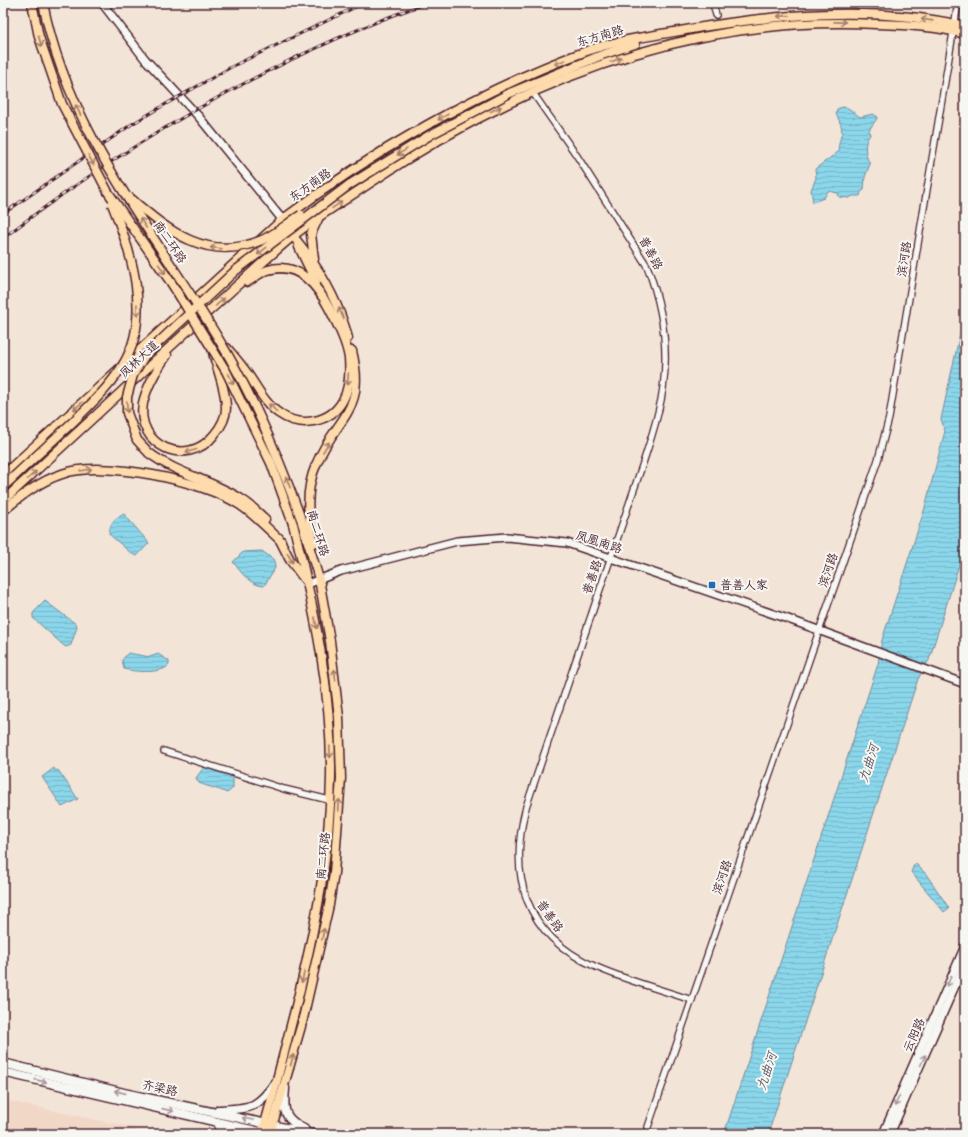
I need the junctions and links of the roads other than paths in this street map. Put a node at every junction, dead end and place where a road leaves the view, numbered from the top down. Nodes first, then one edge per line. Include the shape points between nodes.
1 (32, 3) edge
2 (43, 3) edge
3 (102, 3) edge
4 (713, 3) edge
5 (958, 3) edge
6 (716, 16) dead end
7 (965, 26) edge
8 (954, 27) junction
9 (670, 32) junction
10 (965, 34) edge
11 (533, 93) junction
12 (349, 184) junction
13 (120, 188) junction
14 (108, 192) junction
15 (319, 217) junction
16 (282, 220) junction
17 (293, 236) junction
18 (314, 262) junction
19 (234, 289) junction
20 (321, 292) junction
21 (218, 337) junction
22 (179, 339) junction
23 (212, 347) junction
24 (3, 475) edge
25 (3, 487) edge
26 (212, 488) junction
27 (3, 502) edge
28 (3, 511) edge
29 (611, 557) junction
30 (319, 579) junction
31 (308, 584) junction
32 (819, 630) junction
33 (965, 684) edge
34 (164, 751) dead end
35 (330, 800) junction
36 (319, 904) junction
37 (329, 905) junction
38 (965, 946) edge
39 (963, 960) edge
40 (692, 1000) junction
41 (3, 1063) edge
42 (3, 1072) edge
43 (282, 1081) junction
44 (207, 1110) junction
45 (202, 1118) junction
46 (265, 1123) junction
47 (274, 1125) junction
48 (648, 1127) dead end
49 (239, 1134) edge
50 (266, 1134) edge
51 (313, 1134) edge
52 (883, 1134) edge
53 (890, 1134) edge

1 -> 14 main road, 南二环路, bridge via 39,37 62,104
13 -> 2 main road, 南二环路, bridge via 74,101 48,30
3 - 16 street via 145,59 199,117
4 - 6 street
5 - 8 street, 滨河路
7 - 8 main road, 东方南路
8 -> 9 main road, 东方南路 via 888,15 822,13 763,17
8 - 10 main road, 东方南路
11 -> 8 main road, 东方南路 via 592,69 664,45 723,32 822,22
8 - 32 street, 滨河路 via 889,418 878,460
9 -> 12 main road, bridge via 602,55 510,93 430,135
9 -> 16 main road, 东方南路 via 585,52 482,96 398,142 320,191
15 -> 11 main road, 东方南路 via 400,162 491,111
11 - 29 street, 普善路 via 577,156 647,266 661,311 665,367 658,413
12 -> 13 main road, bridge via 264,239 232,249 208,247 175,233
12 -> 26 main road, bridge via 235,271 145,355 133,375 127,397 127,413 137,440 161,462
21 -> 13 main road, 南二环路, bridge
14 -> 23 main road, 南二环路, bridge
14 -> 25 main road, bridge via 122,228 136,284 137,317 133,340 125,362 105,390
15 - 17 main road, 东方南路
15 - 18 main road via 311,234
16 - 17 street
16 -> 24 main road, 凤林大道
17 - 18 main road
17 - 19 main road, 凤林大道
17 - 20 main road
30 -> 18 main road via 308,505 311,480 324,448 353,402 357,380 343,318
19 - 20 main road via 268,270 286,268 297,271 312,281
22 -> 19 main road, 凤林大道
20 -> 21 main road, bridge via 341,331 348,358 348,384 343,401 333,412 321,419 308,423 293,421 279,414
30 -> 21 main road, 南二环路, bridge via 280,461 250,395
23 -> 22 main road, bridge via 223,386 226,409 221,427 208,444 182,453 165,448 150,436 144,421 143,404 156,371
27 -> 22 main road, 凤林大道
23 -> 31 main road, 南二环路, bridge via 241,398 271,463 293,524
28 -> 26 main road via 35,486 62,473 99,468 135,471
26 -> 31 main road via 242,499 267,520 290,560
29 - 30 street, 凤凰南路 via 567,543 507,537 457,541
29 - 32 street, 凤凰南路
29 - 40 street, 普善路 via 526,807 520,830 520,876 527,902 538,921 553,941 571,954 612,974
30 - 31 street, 凤凰南路
37 -> 30 main road, 南二环路 via 338,822 341,751 335,678
31 -> 35 main road, 南二环路 via 320,644 329,716
32 - 33 street, 凤凰南路
32 - 40 street, 滨河路
34 - 35 street via 284,789
35 - 36 main road, 南二环路
36 - 37 main road
36 -> 43 main road, 南二环路
43 -> 37 main road, 南二环路 via 320,947
38 - 39 street, 云阳路
39 -> 52 street, 云阳路
53 -> 39 street, 云阳路
40 - 48 street, 滨河路
44 -> 41 main road, 齐梁路 via 124,1093
42 -> 45 main road, 齐梁路
43 - 44 main road via 264,1099 251,1107
43 - 46 main road, 南二环路
43 - 47 main road, 南二环路
43 - 51 main road via 286,1114 292,1123
46 -> 44 main road, 齐梁路
45 - 49 main road
45 - 50 main road, 齐梁路
46 - 47 main road, 齐梁路
46 - 50 main road, 南二环路
47 - 50 main road, 南二环路
47 - 51 main road, 齐梁路

